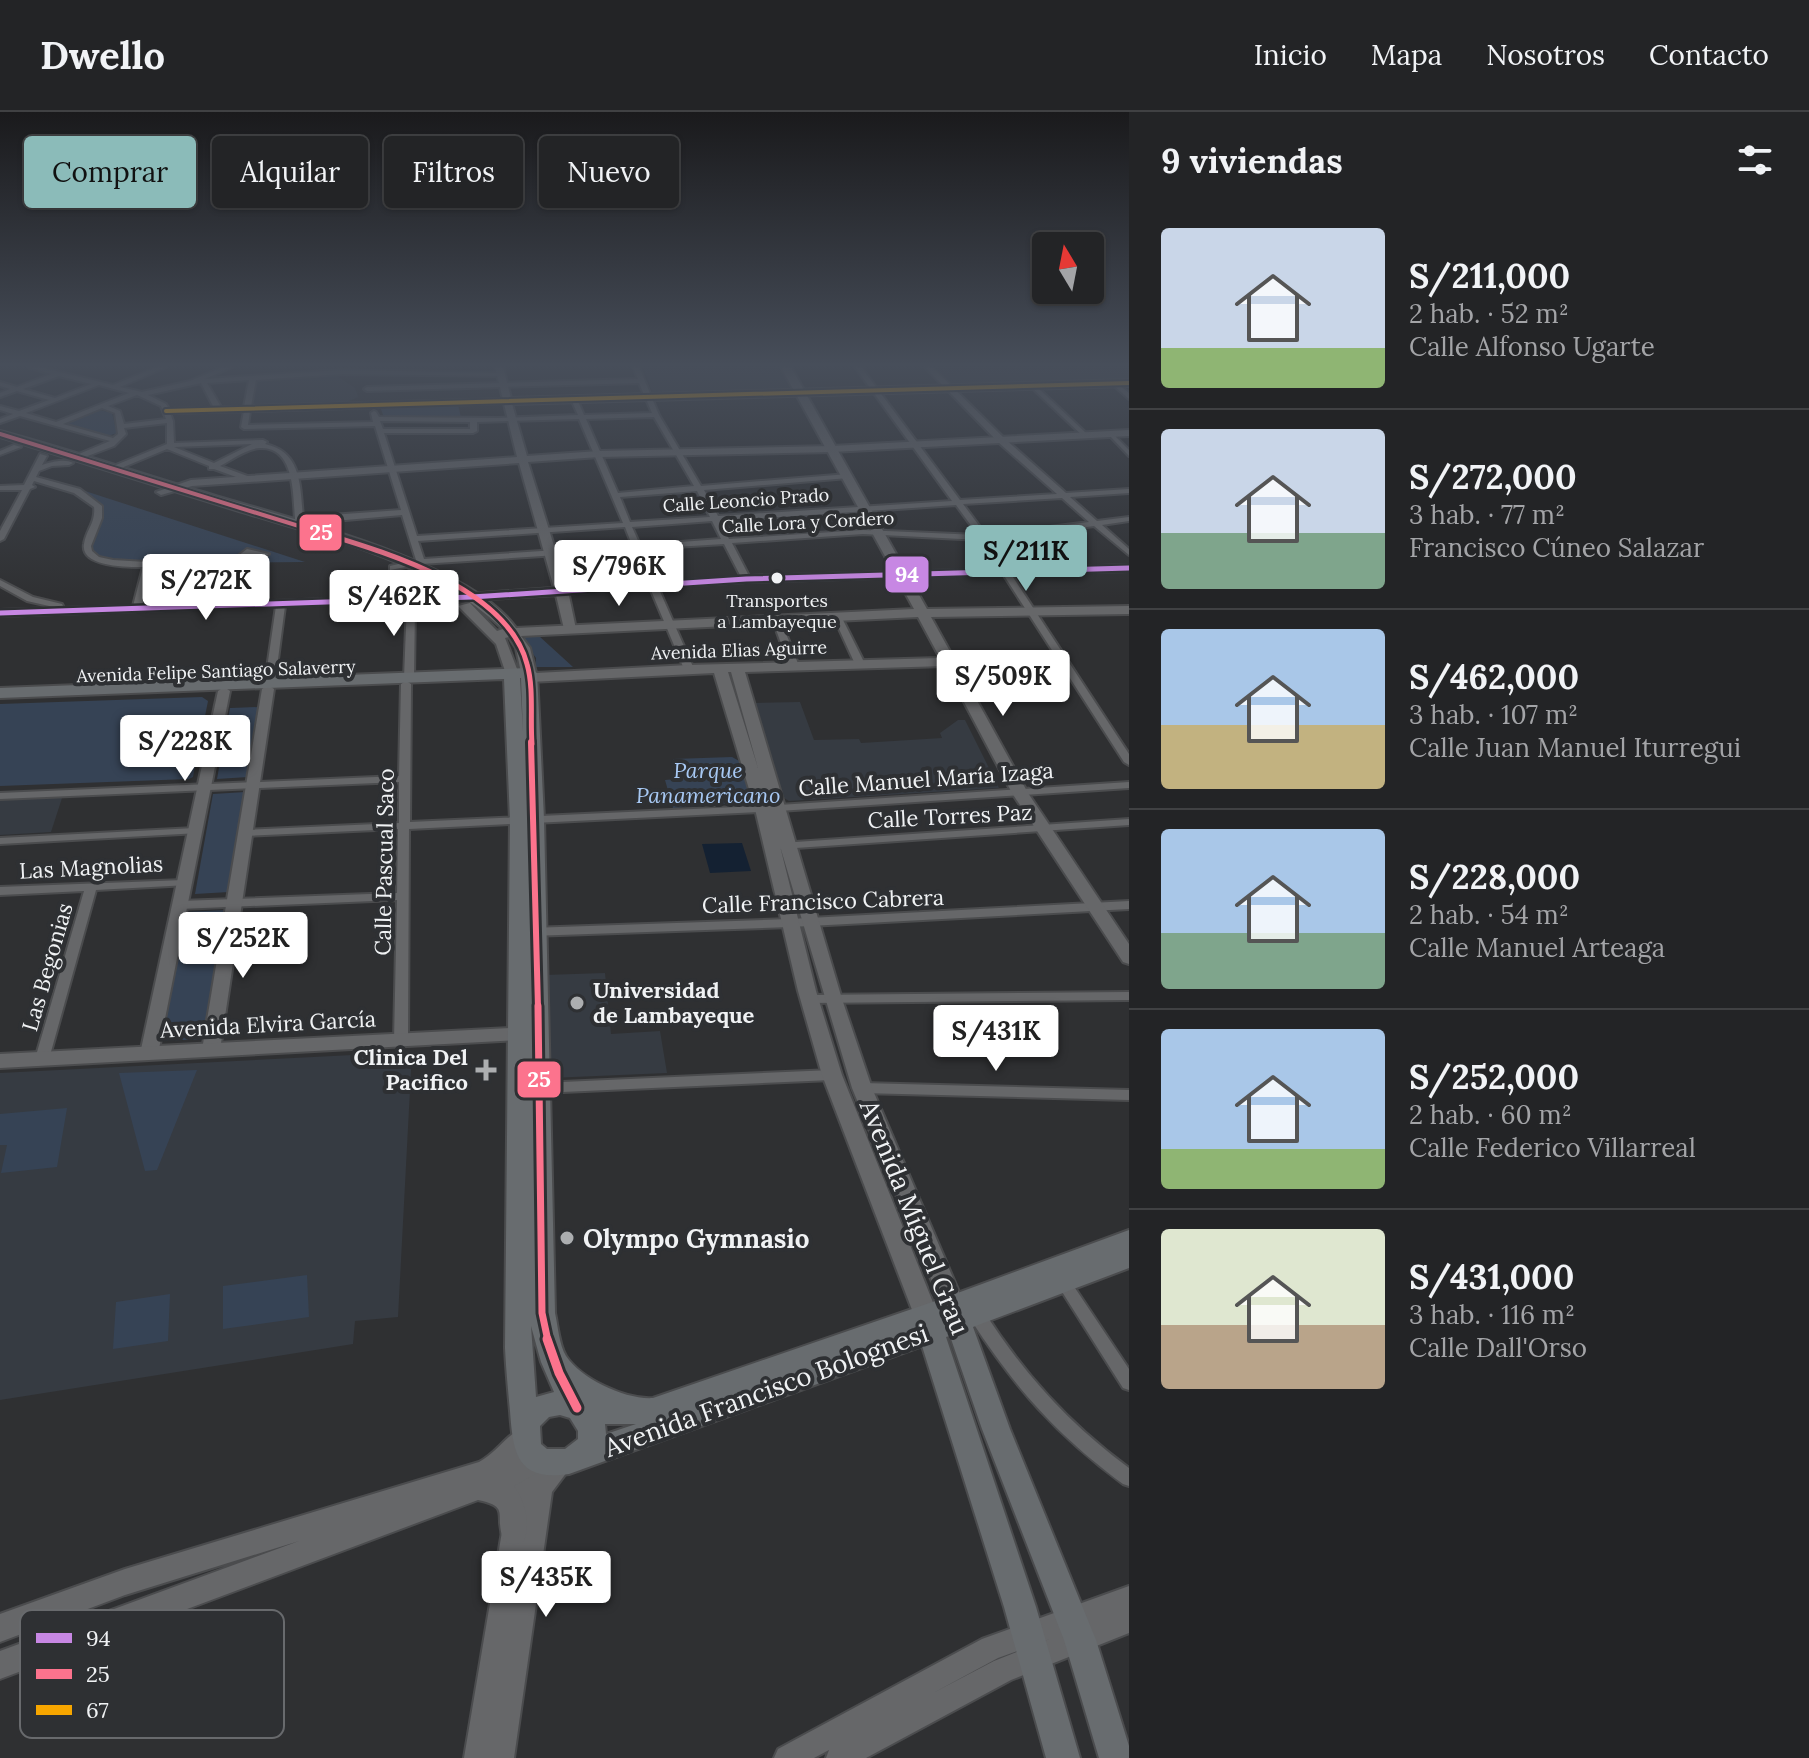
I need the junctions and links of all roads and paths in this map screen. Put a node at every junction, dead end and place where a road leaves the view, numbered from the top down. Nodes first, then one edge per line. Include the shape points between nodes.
1 (6, 444) edge
2 (27, 444) edge
3 (110, 444) edge
4 (167, 444) edge
5 (242, 444) edge
6 (259, 444) edge
7 (263, 444) edge
8 (384, 444) edge
9 (518, 444) edge
10 (595, 444) edge
11 (674, 444) edge
12 (829, 444) edge
13 (914, 444) junction
14 (918, 444) edge
15 (1006, 444) edge
16 (17, 447) junction
17 (167, 447) junction
18 (832, 449) junction
19 (679, 452) junction
20 (0, 453) edge
21 (599, 454) junction
22 (43, 456) junction
23 (522, 459) junction
24 (73, 461) junction
25 (212, 467) junction
26 (114, 469) junction
27 (391, 469) junction
28 (35, 474) junction
29 (293, 476) junction
30 (848, 476) junction
31 (243, 480) junction
32 (58, 486) junction
33 (0, 488) edge
34 (26, 488) junction
35 (699, 488) junction
36 (166, 489) junction
37 (1129, 491) edge
38 (1065, 494) junction
39 (617, 495) junction
40 (958, 501) junction
41 (866, 508) junction
42 (405, 512) junction
43 (715, 519) junction
44 (1129, 519) edge
45 (296, 521) junction
46 (1096, 522) junction
47 (630, 524) junction
48 (542, 530) junction
49 (879, 532) junction
50 (984, 538) junction
51 (0, 539) edge
52 (414, 539) junction
53 (727, 541) junction
54 (639, 547) junction
55 (550, 553) junction
56 (1129, 553) edge
57 (236, 561) dead end
58 (415, 563) junction
59 (148, 564) junction
60 (393, 568) junction
61 (1129, 568) edge
62 (903, 574) junction
63 (1007, 574) junction
64 (746, 579) junction
65 (0, 583) edge
66 (653, 585) junction
67 (428, 588) dead end
68 (562, 591) junction
69 (472, 597) junction
70 (454, 598) junction
71 (411, 599) junction
72 (281, 603) junction
73 (137, 608) junction
74 (86, 610) junction
75 (1129, 610) edge
76 (1034, 611) junction
77 (0, 613) edge
78 (924, 613) junction
79 (838, 618) junction
80 (777, 621) junction
81 (670, 625) junction
82 (570, 629) junction
83 (512, 632) junction
84 (496, 635) junction
85 (951, 662) junction
86 (860, 664) junction
87 (794, 666) junction
88 (720, 668) junction
89 (737, 668) junction
90 (689, 669) junction
91 (520, 676) junction
92 (407, 681) junction
93 (269, 686) junction
94 (224, 691) junction
95 (0, 693) edge
96 (0, 699) edge
97 (1129, 762) edge
98 (406, 779) junction
99 (253, 785) junction
100 (1129, 785) edge
101 (204, 787) junction
102 (1020, 793) junction
103 (0, 796) edge
104 (771, 808) junction
105 (527, 820) junction
106 (1129, 822) edge
107 (404, 825) junction
108 (1043, 830) junction
109 (195, 831) junction
110 (245, 833) junction
111 (0, 841) edge
112 (781, 846) junction
113 (184, 883) junction
114 (91, 887) junction
115 (0, 891) edge
116 (403, 896) junction
117 (234, 903) junction
118 (180, 905) junction
119 (1129, 905) edge
120 (1097, 909) junction
121 (810, 922) junction
122 (790, 923) junction
123 (528, 932) junction
124 (1129, 958) edge
125 (1129, 996) edge
126 (809, 999) junction
127 (833, 999) junction
128 (528, 1034) junction
129 (401, 1041) junction
130 (211, 1050) junction
131 (149, 1054) junction
132 (42, 1059) junction
133 (0, 1061) edge
134 (832, 1075) junction
135 (540, 1088) junction
136 (862, 1088) junction
137 (1129, 1095) edge
138 (1129, 1240) edge
139 (1129, 1257) edge
140 (1064, 1283) junction
141 (949, 1318) junction
142 (549, 1353) junction
143 (1129, 1383) edge
144 (579, 1409) junction
145 (653, 1410) junction
146 (546, 1451) junction
147 (1129, 1478) edge
148 (463, 1493) junction
149 (514, 1532) junction
150 (1127, 1607) edge
151 (49, 1610) edge
152 (148, 1610) edge
153 (20, 1621) edge
154 (0, 1628) edge
155 (1076, 1629) junction
156 (1031, 1646) junction
157 (20, 1658) edge
158 (0, 1665) edge
159 (477, 1758) edge
160 (501, 1758) edge
161 (787, 1758) edge
162 (839, 1758) edge
163 (1063, 1758) edge
164 (1116, 1758) edge

1 - 16 main road
2 - 24 main road
3 - 24 street
4 - 17 street
5 - 17 street
6 - 25 street
7 - 29 street via 282,453
8 - 27 street
9 - 23 street
10 - 21 street
11 - 19 street
12 - 18 main road
13 - 14 street
13 - 18 street
13 - 40 street
15 - 38 street
16 - 20 street
16 - 22 main road
17 - 25 street
17 - 26 street
18 - 19 street
18 - 30 main road
19 - 21 street
19 - 35 street
21 - 23 street
21 - 39 street
22 - 24 main road
22 - 28 street
23 - 27 street
23 - 48 street
24 - 26 main road
24 - 28 street via 51,464
24 - 36 main road
25 - 31 street
26 - 36 main road
27 - 29 street
27 - 42 street
28 - 32 street
28 - 34 street
29 - 31 street
29 - 45 street
30 - 35 street
30 - 41 main road
31 - 36 street
32 - 34 street
32 - 59 street via 88,496 98,506 99,521 87,549 92,559
33 - 34 street
34 - 51 street
35 - 39 street
35 - 43 street
36 - 45 main road
36 - 60 main road
37 - 38 street, Calle Leoncio Prado
38 - 40 street, Calle Leoncio Prado
38 - 46 street
39 - 47 street
40 - 41 street, Calle Leoncio Prado
40 - 50 street
41 - 43 street, Calle Leoncio Prado
41 - 49 main road
42 - 45 street
42 - 52 street
43 - 47 street, Calle Leoncio Prado
43 - 53 street
44 - 46 street, Calle Lora y Cordero
45 - 58 main road
46 - 50 street, Calle Lora y Cordero
46 - 56 street
47 - 48 street, Calle Leoncio Prado
47 - 54 street
48 - 52 street, Calle Leoncio Prado
48 - 55 street
49 - 50 street, Calle Lora y Cordero
49 - 53 street, Calle Lora y Cordero
49 - 62 main road
50 - 63 street
52 - 58 street
53 - 54 street, Calle Lora y Cordero
53 - 64 street
54 - 55 street, Calle Lora y Cordero
54 - 66 street
55 - 58 street, Calle Lora y Cordero
55 - 68 street
57 - 59 street
58 - 60 street, Calle Lora y Cordero
58 - 69 main road
59 - 73 street
60 - 70 main road
61 - 63 street
62 - 63 street
62 - 64 street
62 - 78 main road
63 - 76 street
64 - 66 street
65 - 74 street via 30,599
66 - 68 street
66 - 81 street
67 - 71 street
68 - 69 street
68 - 82 street
69 - 70 street
69 - 83 main road
70 - 71 street
70 - 84 main road
71 - 72 street
71 - 92 street, Calle Pascual Saco
72 - 73 street
72 - 93 street
73 - 74 street
74 - 77 street
75 - 76 main road
76 - 78 main road
76 - 97 street
78 - 79 main road
78 - 85 main road
79 - 80 main road
79 - 86 street
80 - 81 main road
80 - 87 street
81 - 82 main road
81 - 90 street
82 - 83 main road
83 - 84 main road
83 - 91 main road via 523,646
84 - 91 main road
85 - 86 main road, Avenida Elias Aguirre
85 - 102 main road
86 - 87 main road, Avenida Elias Aguirre
87 - 89 main road, Avenida Elias Aguirre
88 - 89 main road, Avenida Elias Aguirre
88 - 90 main road, Avenida Elias Aguirre
88 - 104 main road, Avenida Miguel Grau
89 - 104 main road, Avenida Miguel Grau
90 - 91 main road, Avenida Elias Aguirre
91 - 92 main road, Avenida Felipe Santiago Salaverry
91 - 105 main road
92 - 93 main road, Avenida Felipe Santiago Salaverry
92 - 98 street, Calle Pascual Saco
93 - 94 main road, Avenida Felipe Santiago Salaverry
93 - 95 main road, Avenida Felipe Santiago Salaverry
93 - 99 street
94 - 96 main road, Avenida Felipe Santiago Salaverry
94 - 101 street
98 - 99 street
98 - 107 street, Calle Pascual Saco
99 - 101 street
99 - 110 street
100 - 102 street, Calle Manuel María Izaga
101 - 103 street
101 - 109 street
102 - 104 street, Calle Manuel María Izaga
102 - 108 main road
104 - 105 street, Calle Manuel María Izaga
104 - 112 main road, Avenida Miguel Grau
105 - 107 street, Calle Manuel María Izaga
105 - 123 main road
106 - 108 street, Calle Torres Paz
107 - 110 street, Calle Manuel María Izaga
107 - 116 street, Calle Pascual Saco
108 - 112 street, Calle Torres Paz
108 - 120 main road
109 - 111 street
109 - 113 street
110 - 117 street
112 - 121 main road, Avenida Miguel Grau
112 - 122 main road, Avenida Miguel Grau
113 - 114 street, Las Magnolias
113 - 118 street
114 - 115 street, Las Magnolias
114 - 132 street, Las Begonias
116 - 117 street, Las Magnolias
116 - 129 street, Calle Pascual Saco
117 - 118 street, Las Magnolias
117 - 130 street
118 - 131 street
119 - 120 street, Calle Francisco Cabrera
120 - 121 street, Calle Francisco Cabrera
120 - 124 main road
121 - 122 street, Calle Francisco Cabrera
121 - 127 main road, Avenida Miguel Grau
122 - 123 street, Calle Francisco Cabrera
122 - 126 main road, Avenida Miguel Grau
123 - 128 main road
125 - 127 street
126 - 127 street
126 - 134 main road, Avenida Miguel Grau
127 - 136 main road, Avenida Miguel Grau
128 - 129 main road, Avenida Elvira García
128 - 135 main road
128 - 146 main road via 518,1348
129 - 130 main road, Avenida Elvira García
130 - 131 main road, Avenida Elvira García
131 - 132 main road, Avenida Elvira García
132 - 133 main road, Avenida Elvira García
134 - 135 street
134 - 141 main road, Avenida Miguel Grau
135 - 142 main road via 542,1313
136 - 137 street
136 - 141 main road, Avenida Miguel Grau
138 - 141 main road, Avenida Francisco Bolognesi
139 - 140 main road, Avenida Francisco Bolognesi
140 - 141 main road, Avenida Francisco Bolognesi
140 - 143 street
141 - 145 main road, Avenida Francisco Bolognesi
141 - 146 main road, Avenida Francisco Bolognesi
141 - 147 street via 1007,1361 1054,1418
141 - 155 main road, Avenida Miguel Grau
141 - 156 main road, Avenida Miguel Grau
142 - 144 main road
142 - 145 main road via 581,1387 602,1399
144 - 145 main road, Avenida Francisco Bolognesi
144 - 146 main road via 593,1433 589,1448
144 - 146 main road via 557,1403 531,1415
146 - 148 main road, Avenida Francisco Bolognesi via 504,1478
146 - 149 street via 521,1490
146 - 151 main road, Avenida Francisco Bolognesi
146 - 160 street via 547,1479 541,1490
148 - 149 main road via 498,1489 507,1495
148 - 152 main road, Avenida Francisco Bolognesi
149 - 159 street
150 - 155 street
153 - 154 main road, Avenida Francisco Bolognesi
155 - 156 street
155 - 164 main road, Avenida Miguel Grau
156 - 161 street via 991,1648
156 - 162 street via 1003,1670
156 - 163 main road, Avenida Miguel Grau
157 - 158 main road, Avenida Francisco Bolognesi

